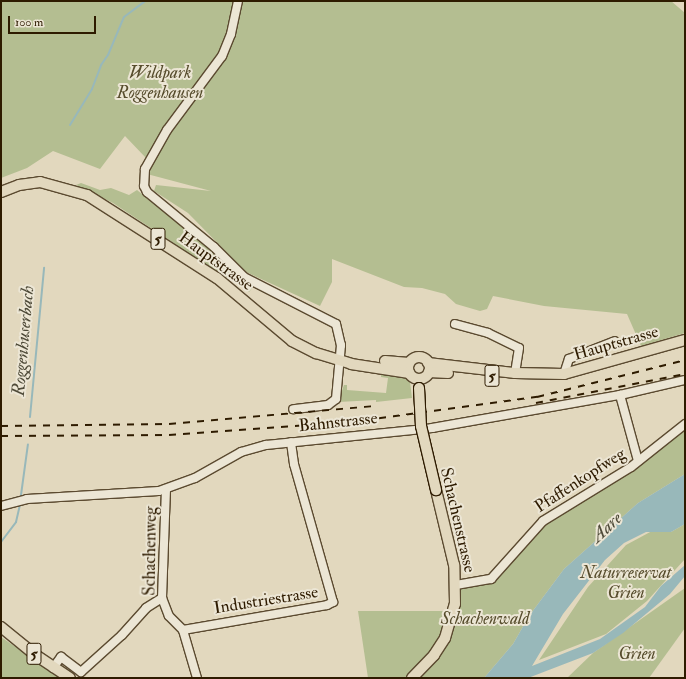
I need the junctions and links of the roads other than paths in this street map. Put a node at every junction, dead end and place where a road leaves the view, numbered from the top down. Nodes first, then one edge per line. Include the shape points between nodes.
1 (238, 1) edge
2 (1, 192) edge
3 (455, 324) dead end
4 (685, 340) edge
5 (615, 341) dead end
6 (340, 359) junction
7 (409, 368) junction
8 (428, 368) junction
9 (515, 373) junction
10 (559, 374) junction
11 (685, 380) edge
12 (419, 384) junction
13 (620, 396) junction
14 (293, 409) dead end
15 (685, 424) edge
16 (291, 442) junction
17 (638, 461) junction
18 (166, 489) junction
19 (1, 506) edge
20 (456, 585) junction
21 (162, 598) junction
22 (1, 627) edge
23 (183, 630) junction
24 (52, 668) junction
25 (70, 678) edge
26 (197, 678) edge
27 (412, 678) edge

1 - 6 street via 231,34 222,56 167,130 145,170 144,186 147,192 214,247 244,278 333,320 339,333
2 - 6 main road, Hauptstrasse / 5 via 19,185 40,182 87,195 217,278 292,341 316,353
3 - 9 street via 488,333 519,348
4 - 10 main road, Hauptstrasse / 5
5 - 10 street via 569,359
6 - 7 main road, Hauptstrasse / 5 via 352,357
6 - 14 street via 338,393 335,401 326,406
7 - 8 main road, Hauptstrasse via 417,358
7 - 12 main road
8 - 9 main road, Hauptstrasse / 5
8 - 10 main road, Hauptstrasse / 5 via 524,378 542,378
8 - 12 main road
9 - 10 main road, Hauptstrasse / 5
11 - 13 street, Bahnstrasse
12 - 20 main road, Schachenstrasse, bridge via 422,426 454,565
13 - 16 street, Bahnstrasse via 432,428
13 - 17 street
15 - 17 street, Pfaffenkopfweg
16 - 18 street, Bahnstrasse via 266,445 242,452 196,478
16 - 23 street, Industriestrasse via 294,464 330,585 332,603
17 - 20 street, Pfaffenkopfweg via 543,521 490,579
18 - 19 street, Bahnstrasse via 120,495 26,499
18 - 21 street, Schachenweg
20 - 27 main road, Schachenstrasse via 455,604 445,638 434,655
21 - 23 street, Schachenweg via 169,616
21 - 24 street via 146,608 122,635 81,672 61,657
22 - 24 main road, 5
23 - 26 street
24 - 25 main road, 5

